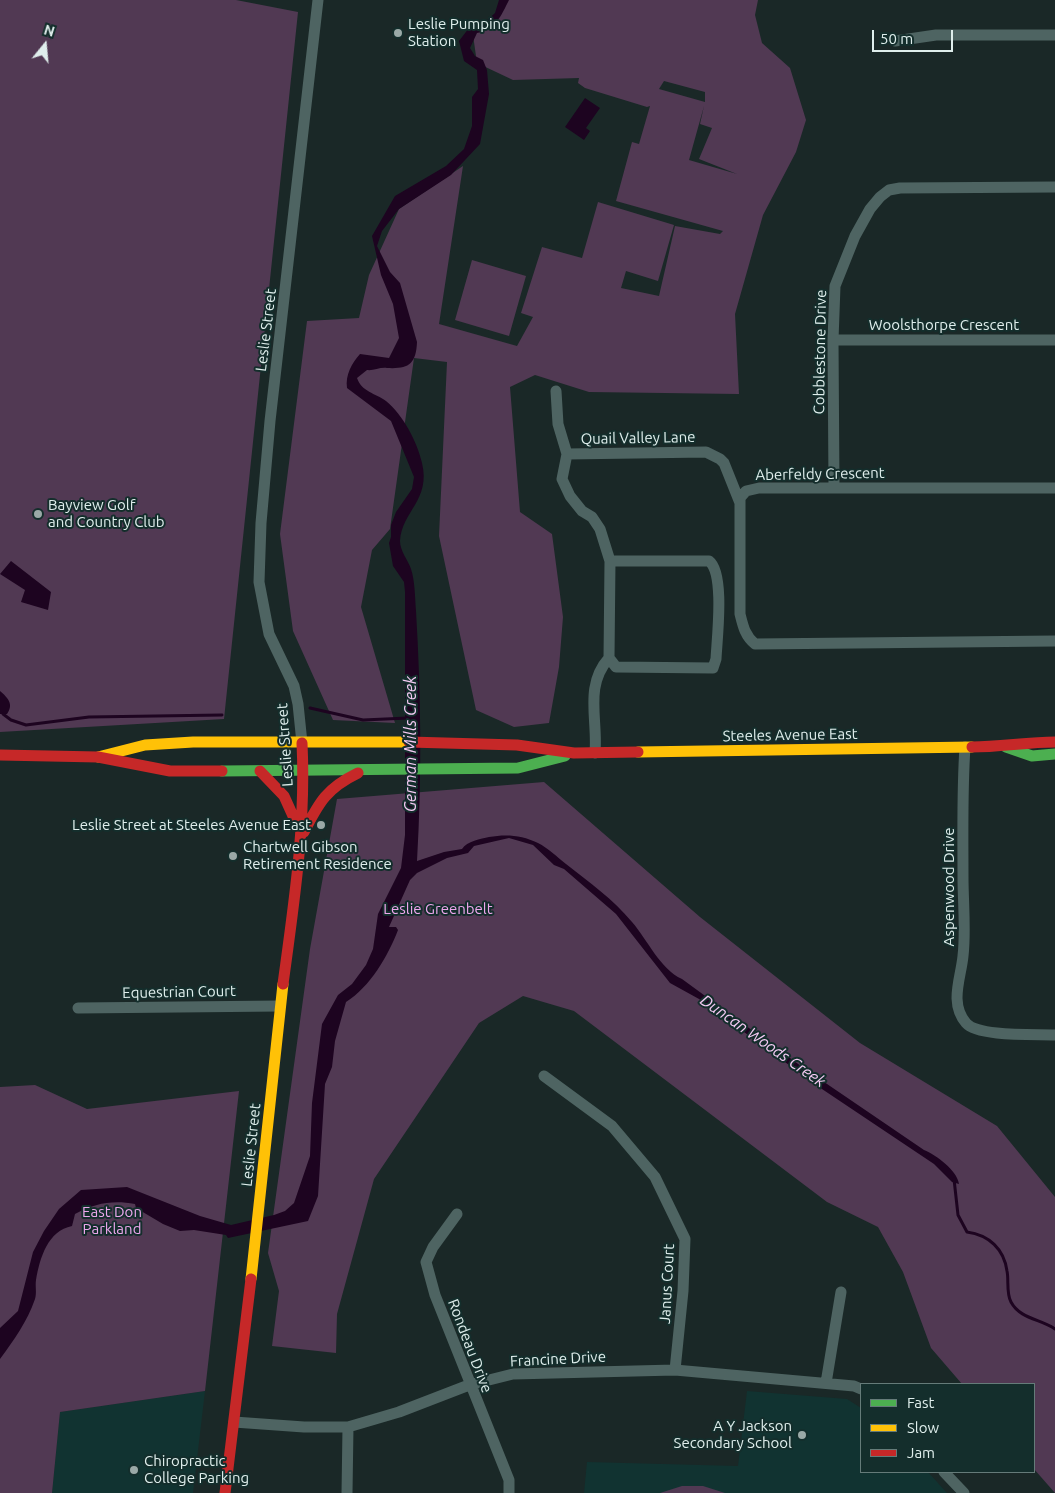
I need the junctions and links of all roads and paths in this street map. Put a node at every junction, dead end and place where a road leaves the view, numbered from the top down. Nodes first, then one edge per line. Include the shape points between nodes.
1 (318, 0) edge
2 (1055, 35) edge
3 (895, 41) dead end
4 (1055, 187) edge
5 (833, 340) junction
6 (1055, 340) edge
7 (556, 391) dead end
8 (566, 454) junction
9 (834, 487) junction
10 (1055, 488) edge
11 (740, 503) junction
12 (610, 561) junction
13 (1055, 641) edge
14 (609, 658) junction
15 (1055, 742) edge
16 (302, 743) junction
17 (965, 747) junction
18 (1006, 747) junction
19 (574, 753) junction
20 (595, 753) junction
21 (1055, 754) edge
22 (0, 755) edge
23 (98, 757) junction
24 (302, 770) junction
25 (363, 770) junction
26 (260, 771) junction
27 (302, 836) junction
28 (280, 1006) junction
29 (78, 1008) dead end
30 (1055, 1035) edge
31 (544, 1076) dead end
32 (457, 1214) dead end
33 (841, 1292) dead end
34 (675, 1370) junction
35 (826, 1384) junction
36 (469, 1385) junction
37 (860, 1389) edge
38 (234, 1422) junction
39 (348, 1427) junction
40 (945, 1473) edge
41 (225, 1493) edge
42 (347, 1493) edge
43 (509, 1493) edge
44 (964, 1493) edge

1 - 16 street, Leslie Street via 270,421 258,582 269,634 294,686
2 - 3 street via 936,34
4 - 5 street, Cobblestone Drive via 889,190 870,209 840,271 835,286
5 - 6 street, Woolsthorpe Crescent
5 - 9 street, Cobblestone Drive
7 - 8 street via 558,424
8 - 11 street, Quail Valley Lane via 706,452 724,463
8 - 12 street via 562,479 570,496 600,529
9 - 10 street, Aberfeldy Crescent
9 - 11 street, Aberfeldy Crescent via 759,488 746,491
11 - 13 street via 740,614 743,628 755,644
12 - 14 street
12 - 14 street via 709,561 718,576 718,596 713,668 616,667
14 - 20 street via 594,684
15 - 18 main road, Steeles Avenue East
16 - 19 main road, Steeles Avenue East via 517,745
16 - 23 main road, Steeles Avenue East via 145,744
16 - 24 main road, Leslie Street
17 - 18 main road, Steeles Avenue East
17 - 20 main road, Steeles Avenue East
17 - 30 street, Aspenwood Drive via 965,940 957,987 960,1013 966,1023 982,1031
18 - 21 main road, Steeles Avenue East via 1032,756
19 - 20 main road, Steeles Avenue East
19 - 25 main road, Steeles Avenue East via 518,768
22 - 23 main road, Steeles Avenue East
23 - 26 main road, Steeles Avenue East via 170,771
24 - 25 main road, Steeles Avenue East
24 - 26 main road, Steeles Avenue East
24 - 27 main road, Leslie Street
25 - 27 main road via 326,791
26 - 27 main road via 286,798
27 - 28 main road, Leslie Street
28 - 29 street, Equestrian Court
28 - 38 main road, Leslie Street
31 - 34 street, Janus Court via 612,1126 655,1177 685,1239
32 - 36 street, Rondeau Drive via 426,1262
33 - 35 street
34 - 35 street, Francine Drive
34 - 36 street, Francine Drive via 512,1374
35 - 37 street, Francine Drive
36 - 39 street, Francine Drive via 399,1412
36 - 43 street, Rondeau Drive via 509,1480
38 - 39 street, Francine Drive
38 - 41 main road, Leslie Street
39 - 42 street
40 - 44 street

